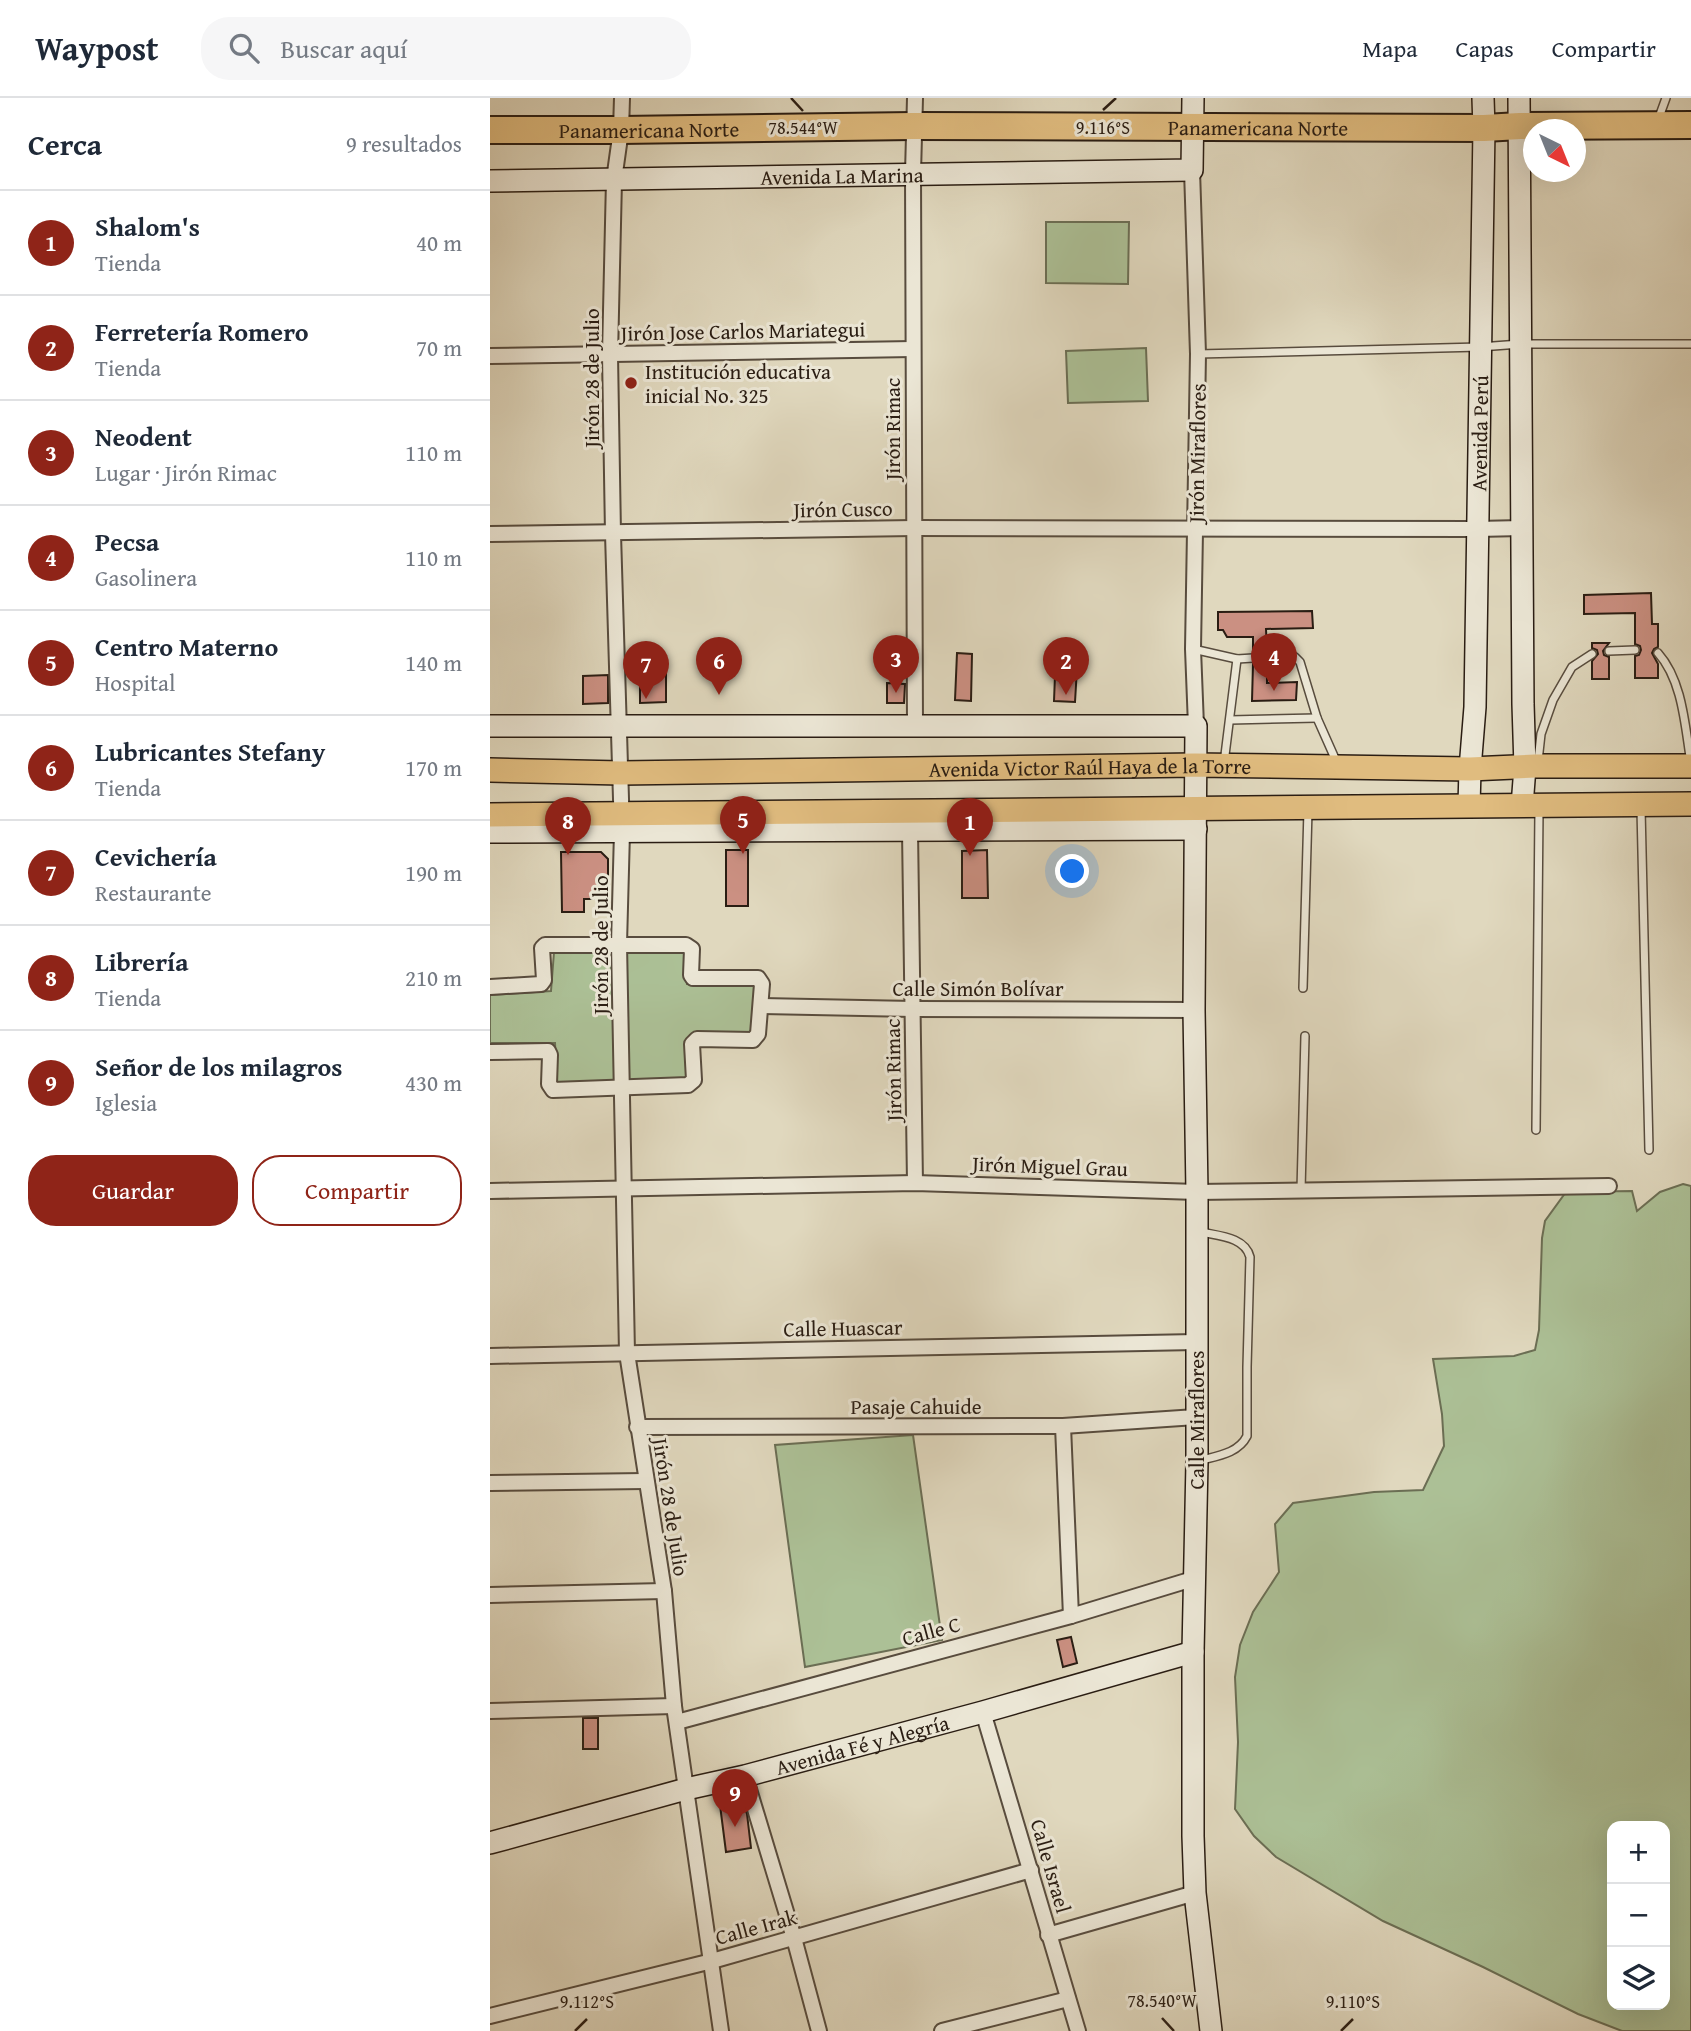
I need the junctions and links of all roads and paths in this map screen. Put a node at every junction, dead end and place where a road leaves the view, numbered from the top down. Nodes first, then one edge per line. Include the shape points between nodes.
1 (622, 98) edge
2 (915, 98) edge
3 (1193, 98) edge
4 (1483, 98) edge
5 (1519, 98) edge
6 (1666, 98) edge
7 (1656, 125) junction
8 (1691, 125) edge
9 (913, 126) junction
10 (1520, 126) junction
11 (1193, 127) junction
12 (1484, 128) junction
13 (490, 130) edge
14 (621, 131) junction
15 (1192, 170) junction
16 (913, 173) junction
17 (614, 180) junction
18 (490, 181) edge
19 (1520, 344) junction
20 (1691, 344) edge
21 (1480, 347) junction
22 (913, 349) junction
23 (1198, 354) junction
24 (610, 355) junction
25 (490, 356) edge
26 (914, 528) junction
27 (1522, 528) junction
28 (1196, 530) junction
29 (1478, 530) junction
30 (490, 534) edge
31 (612, 534) junction
32 (1193, 649) junction
33 (1635, 650) dead end
34 (1609, 652) dead end
35 (1658, 653) dead end
36 (1592, 654) dead end
37 (1267, 657) dead end
38 (1253, 658) dead end
39 (1237, 659) junction
40 (1317, 718) junction
41 (1230, 720) junction
42 (490, 726) edge
43 (619, 726) junction
44 (915, 726) junction
45 (1196, 726) junction
46 (1195, 765) junction
47 (1224, 765) junction
48 (1691, 765) edge
49 (1339, 767) junction
50 (1531, 767) junction
51 (1470, 769) junction
52 (490, 770) edge
53 (621, 773) junction
54 (1641, 804) junction
55 (1691, 804) edge
56 (1469, 806) junction
57 (1531, 806) junction
58 (1308, 807) junction
59 (490, 815) edge
60 (1196, 819) junction
61 (622, 823) junction
62 (910, 831) junction
63 (490, 832) edge
64 (619, 944) junction
65 (490, 987) edge
66 (1303, 988) dead end
67 (761, 1006) junction
68 (913, 1009) junction
69 (1194, 1010) junction
70 (1306, 1036) dead end
71 (490, 1052) edge
72 (622, 1087) junction
73 (1536, 1130) dead end
74 (1649, 1150) dead end
75 (915, 1183) junction
76 (1609, 1186) dead end
77 (622, 1189) junction
78 (490, 1191) edge
79 (1301, 1191) junction
80 (1197, 1192) junction
81 (1197, 1231) junction
82 (1196, 1342) junction
83 (627, 1353) junction
84 (490, 1356) edge
85 (1196, 1417) junction
86 (1063, 1426) junction
87 (637, 1427) junction
88 (1196, 1462) junction
89 (645, 1481) junction
90 (490, 1483) edge
91 (1196, 1578) junction
92 (664, 1591) junction
93 (490, 1595) edge
94 (1071, 1616) junction
95 (1193, 1652) junction
96 (674, 1706) junction
97 (490, 1711) edge
98 (983, 1712) junction
99 (677, 1722) junction
100 (745, 1776) junction
101 (686, 1789) junction
102 (490, 1843) edge
103 (1031, 1870) junction
104 (1195, 1893) junction
105 (1048, 1935) junction
106 (794, 1938) junction
107 (712, 1961) junction
108 (1068, 1999) junction
109 (490, 2016) edge
110 (949, 2030) edge
111 (721, 2031) edge
112 (819, 2031) edge
113 (1078, 2031) edge
114 (1211, 2031) edge

1 - 14 street, Jirón 28 de Julio
2 - 9 street, Jirón Rimac
3 - 11 main road, Jirón Miraflores
4 - 12 main road, Avenida Perú
5 - 10 main road, Avenida Perú
6 - 7 lane
7 - 8 highway, Panamericana Norte
7 - 10 highway, Panamericana Norte
9 - 11 highway, Panamericana Norte
9 - 14 highway, Panamericana Norte
9 - 16 street, Jirón Rimac
10 - 12 highway, Panamericana Norte
10 - 19 main road, Avenida Perú
11 - 12 highway, Panamericana Norte
11 - 15 main road, Jirón Miraflores
12 - 21 main road, Avenida Perú
13 - 14 highway, Panamericana Norte
14 - 17 street, Jirón 28 de Julio
15 - 16 main road, Avenida La Marina
15 - 23 street, Jirón Miraflores
16 - 17 main road, Avenida La Marina
16 - 22 street, Jirón Rimac
17 - 18 main road, Avenida La Marina
17 - 24 street, Jirón 28 de Julio
19 - 20 lane
19 - 21 lane
19 - 27 main road, Avenida Perú
21 - 23 lane
21 - 29 main road, Avenida Perú
22 - 24 street, Jirón Jose Carlos Mariategui
22 - 26 street, Jirón Rimac
23 - 28 street, Jirón Miraflores
24 - 25 street, Jirón Jose Carlos Mariategui
24 - 31 street, Jirón 28 de Julio
26 - 28 street, Jirón Cusco
26 - 31 street, Jirón Cusco
26 - 44 street, Jirón Rimac
27 - 29 street, Jirón Cusco
27 - 50 main road, Avenida Perú
28 - 29 street, Jirón Cusco
28 - 32 street, Jirón Miraflores
29 - 51 main road, Avenida Perú
30 - 31 street, Jirón Cusco
31 - 43 street, Jirón 28 de Julio
32 - 39 lane
32 - 45 street, Jirón Miraflores
33 - 34 lane
35 - 48 lane via 1667,662 1678,692
36 - 50 lane via 1572,667 1553,700
37 - 40 lane via 1295,657 1300,662
38 - 39 lane
39 - 41 lane
40 - 41 lane
40 - 49 lane
41 - 47 lane
42 - 43 main road
43 - 44 main road
43 - 53 street, Jirón 28 de Julio
44 - 45 main road
45 - 46 main road, Jirón Miraflores
46 - 47 main road, Avenida Victor Raúl Haya de la Torre
46 - 53 main road, Avenida Victor Raúl Haya de la Torre
46 - 60 main road, Jirón Miraflores
47 - 49 main road, Avenida Victor Raúl Haya de la Torre
48 - 50 main road, Avenida Victor Raúl Haya de la Torre
49 - 51 main road, Avenida Victor Raúl Haya de la Torre
50 - 51 main road, Avenida Victor Raúl Haya de la Torre
50 - 57 main road, Avenida Perú
51 - 56 main road, Avenida Perú
52 - 53 main road, Avenida Victor Raúl Haya de la Torre
53 - 61 street, Jirón 28 de Julio
54 - 55 main road, Avenida Victor Raúl Haya de la Torre
54 - 57 main road, Avenida Victor Raúl Haya de la Torre
54 - 74 lane
56 - 57 main road, Avenida Victor Raúl Haya de la Torre
56 - 58 main road, Avenida Victor Raúl Haya de la Torre
57 - 73 lane
58 - 60 main road, Avenida Victor Raúl Haya de la Torre
58 - 66 lane
59 - 61 main road, Avenida Victor Raúl Haya de la Torre
60 - 61 main road, Avenida Victor Raúl Haya de la Torre
60 - 62 main road
60 - 69 main road, Calle Miraflores
61 - 62 main road
61 - 63 main road
61 - 64 street, Jirón 28 de Julio
62 - 68 street, Jirón Rimac
64 - 65 street via 545,945 541,984
64 - 67 street via 690,946 691,977 758,978
64 - 72 street, Jirón 28 de Julio
67 - 68 street, Calle Simón Bolívar
67 - 72 street via 753,1040 694,1041 694,1080 688,1085
68 - 69 street, Calle Simón Bolívar
68 - 75 street, Jirón Rimac
69 - 80 main road, Calle Miraflores
70 - 79 lane
71 - 72 street via 548,1051 553,1090
72 - 77 street, Jirón 28 de Julio
75 - 77 street, Jirón Miguel Grau
75 - 80 street, Jirón Miguel Grau
76 - 79 street, Jirón Miguel Grau
77 - 78 street, Jirón Miguel Grau
77 - 83 street, Jirón 28 de Julio
79 - 80 street, Jirón Miguel Grau
80 - 81 main road, Calle Miraflores
81 - 82 main road, Calle Miraflores
81 - 88 lane via 1242,1243 1250,1257 1247,1436 1236,1449
82 - 83 street, Calle Huascar
82 - 85 main road, Calle Miraflores
83 - 84 street, Calle Huascar
83 - 87 street, Jirón 28 de Julio
85 - 86 street, Pasaje Cahuide
85 - 88 main road, Calle Miraflores
86 - 87 street, Pasaje Cahuide
86 - 94 street
87 - 89 street, Jirón 28 de Julio
88 - 91 main road, Calle Miraflores
89 - 90 street
89 - 92 street, Jirón 28 de Julio
91 - 94 street, Calle C
91 - 95 main road, Calle Miraflores
92 - 93 street
92 - 96 street, Jirón 28 de Julio
94 - 99 street, Calle C
95 - 98 main road, Avenida Fé y Alegría
95 - 104 main road, Calle Miraflores
96 - 97 street
96 - 99 street, Jirón 28 de Julio
98 - 100 main road, Avenida Fé y Alegría
98 - 103 street, Calle Israel
99 - 101 street, Jirón 28 de Julio
100 - 101 main road, Avenida Fé y Alegría
100 - 106 street
101 - 102 main road, Avenida Fé y Alegría
101 - 107 street, Jirón 28 de Julio
103 - 105 street, Calle Israel
103 - 106 street, Calle Irak
104 - 105 street
104 - 114 main road, Calle Miraflores
105 - 108 street, Calle Israel
106 - 107 street, Calle Irak
106 - 112 street
107 - 109 street, Calle Irak
107 - 111 street, Jirón 28 de Julio
108 - 110 street
108 - 113 street, Calle Israel

